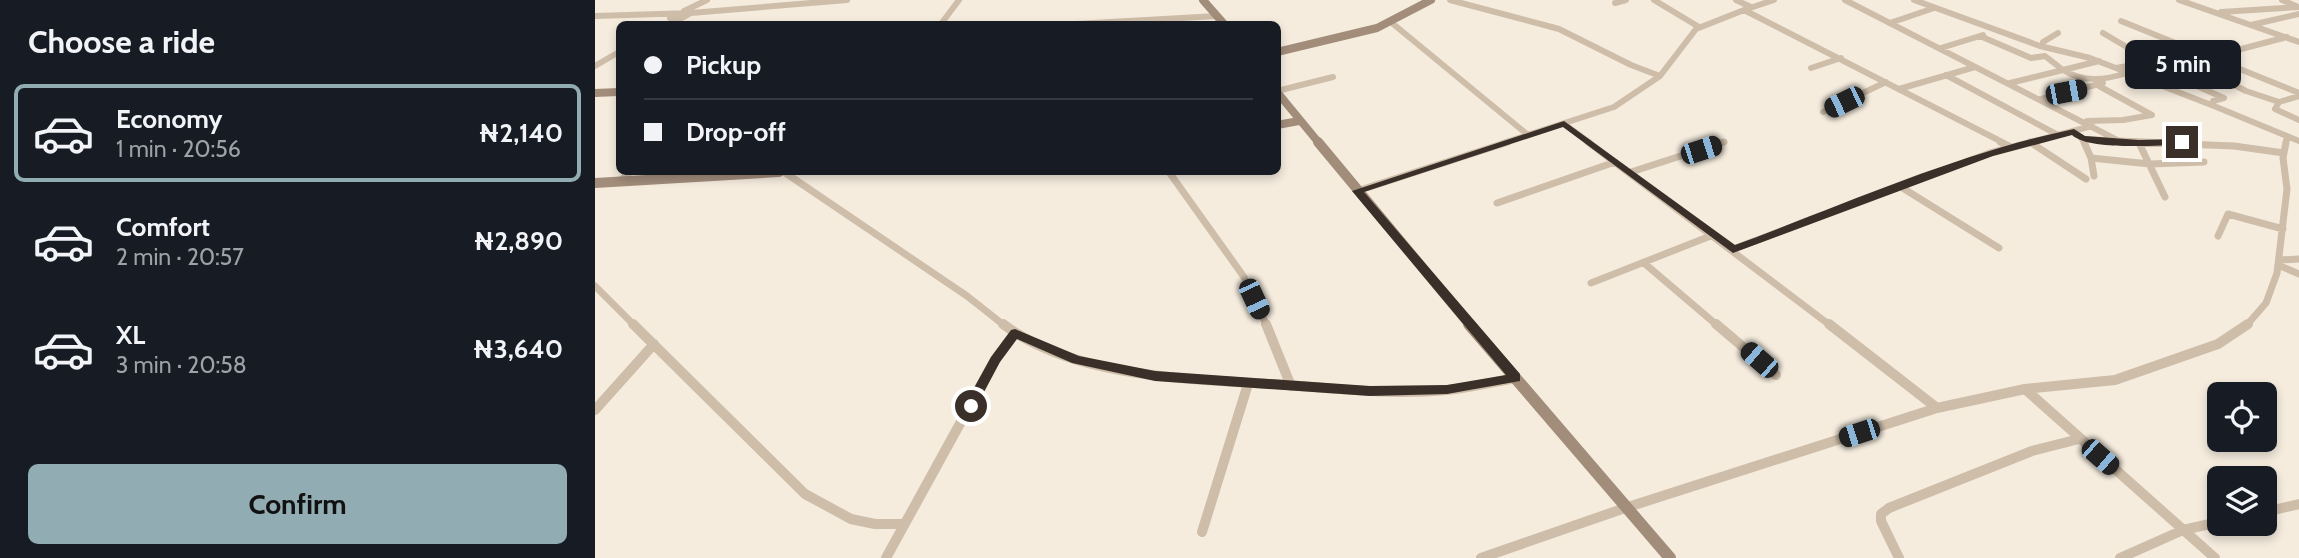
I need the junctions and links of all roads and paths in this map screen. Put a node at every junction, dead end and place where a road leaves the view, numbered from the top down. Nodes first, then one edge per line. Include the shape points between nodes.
1 (707, 0) edge
2 (847, 0) edge
3 (959, 0) edge
4 (1203, 0) edge
5 (1431, 0) edge
6 (1450, 0) edge
7 (1626, 0) edge
8 (1654, 0) edge
9 (1736, 0) edge
10 (1774, 0) edge
11 (1845, 0) edge
12 (1914, 0) edge
13 (2179, 0) edge
14 (2282, 0) edge
15 (1615, 3) dead end
16 (700, 4) junction
17 (2299, 7) edge
18 (1747, 8) junction
19 (1934, 8) junction
20 (2218, 12) junction
21 (689, 14) junction
22 (2299, 14) edge
23 (595, 16) edge
24 (676, 16) junction
25 (1216, 16) junction
26 (2121, 20) dead end
27 (669, 21) edge
28 (943, 21) edge
29 (1128, 21) edge
30 (1221, 21) edge
31 (1392, 23) junction
32 (1890, 23) junction
33 (2251, 24) junction
34 (1699, 27) junction
35 (1995, 30) junction
36 (2058, 33) dead end
37 (2103, 33) dead end
38 (1980, 36) junction
39 (2287, 37) junction
40 (2299, 42) edge
41 (2044, 45) junction
42 (1941, 48) junction
43 (1281, 50) edge
44 (616, 53) edge
45 (2073, 53) junction
46 (2209, 57) junction
47 (1841, 58) junction
48 (2031, 58) junction
49 (2048, 58) junction
50 (2017, 60) dead end
51 (2099, 61) junction
52 (2148, 62) junction
53 (595, 66) edge
54 (1975, 66) junction
55 (2234, 67) junction
56 (1811, 68) dead end
57 (2116, 68) junction
58 (2063, 70) junction
59 (2127, 73) junction
60 (1946, 75) junction
61 (1660, 76) junction
62 (1333, 77) dead end
63 (1886, 82) junction
64 (2010, 83) junction
65 (2102, 83) junction
66 (1899, 89) junction
67 (1281, 90) edge
68 (616, 92) edge
69 (595, 93) edge
70 (2299, 94) edge
71 (1281, 96) edge
72 (2041, 99) junction
73 (2279, 102) junction
74 (2214, 106) junction
75 (1823, 112) dead end
76 (2299, 120) edge
77 (1299, 121) junction
78 (2084, 121) junction
79 (1281, 124) edge
80 (1564, 124) junction
81 (2092, 126) junction
82 (2074, 131) junction
83 (2299, 133) edge
84 (1528, 135) junction
85 (2058, 135) junction
86 (2287, 136) junction
87 (2082, 139) junction
88 (2299, 141) edge
89 (1724, 142) dead end
90 (2030, 142) junction
91 (2121, 142) junction
92 (2139, 143) junction
93 (2011, 147) junction
94 (2284, 152) junction
95 (2091, 158) junction
96 (1615, 162) junction
97 (2204, 162) dead end
98 (2150, 164) junction
99 (1631, 172) junction
100 (626, 175) edge
101 (727, 175) edge
102 (786, 175) edge
103 (1170, 175) edge
104 (2094, 176) dead end
105 (2086, 179) dead end
106 (619, 181) junction
107 (595, 183) edge
108 (1901, 187) junction
109 (1357, 191) junction
110 (2165, 197) dead end
111 (1497, 203) dead end
112 (2283, 229) junction
113 (1713, 235) junction
114 (2218, 236) dead end
115 (1999, 248) dead end
116 (1733, 249) junction
117 (2299, 260) edge
118 (2279, 262) junction
119 (1644, 263) junction
120 (2299, 274) edge
121 (1591, 283) dead end
122 (595, 286) edge
123 (1015, 333) junction
124 (654, 344) junction
125 (1776, 375) dead end
126 (1516, 378) junction
127 (1248, 384) junction
128 (1291, 386) junction
129 (2025, 389) junction
130 (1937, 408) junction
131 (595, 410) edge
132 (2079, 439) junction
133 (2299, 504) edge
134 (1627, 507) junction
135 (2277, 509) edge
136 (904, 524) junction
137 (2207, 525) edge
138 (2183, 530) junction
139 (1202, 531) dead end
140 (886, 558) edge
141 (1481, 558) edge
142 (1670, 558) edge
143 (1899, 558) edge
144 (2120, 558) edge
145 (2214, 558) edge

1 - 16 street
2 - 21 street
3 - 28 street
4 - 25 street
5 - 31 street
6 - 61 street via 1559,29
7 - 15 street
8 - 34 street
9 - 18 street
10 - 18 street
11 - 32 street
12 - 19 street
13 - 20 street
14 - 17 street
16 - 21 street
16 - 24 street
17 - 20 street
18 - 34 street
18 - 47 street
19 - 32 street
19 - 35 street
20 - 33 street
21 - 24 street
22 - 33 street
23 - 24 street
24 - 27 street
25 - 29 street
25 - 30 street
26 - 46 street
31 - 43 street
31 - 84 street
32 - 42 street
33 - 39 street
34 - 61 street
35 - 38 street
35 - 41 street
36 - 41 street
37 - 52 street
38 - 42 street
38 - 48 street
39 - 40 street
39 - 46 street
41 - 45 street
41 - 49 street via 2039,50
42 - 54 street
44 - 53 street
45 - 49 street
45 - 51 street
46 - 52 street
46 - 55 street
47 - 56 street
47 - 63 street
48 - 49 street
48 - 50 street
49 - 58 street
51 - 57 street
51 - 58 street
52 - 57 street
52 - 74 street via 2224,98 2213,102
54 - 60 street
54 - 64 street
55 - 70 street
55 - 73 street via 2209,72
57 - 59 street
58 - 64 street
58 - 65 street
59 - 65 street
59 - 74 street
60 - 66 street
60 - 85 street
61 - 80 street via 1613,107
62 - 67 street
63 - 66 street
63 - 75 street
64 - 72 street
65 - 72 street
65 - 78 street via 2152,115
66 - 93 street
68 - 69 street
70 - 73 street
71 - 77 street
72 - 78 street
73 - 76 street via 2275,108
74 - 86 street
77 - 79 street
77 - 109 street
78 - 81 street
80 - 84 street
80 - 96 street
81 - 82 street
81 - 91 street
82 - 85 street
82 - 87 street
83 - 86 street
84 - 109 street
85 - 90 street
86 - 88 street
86 - 94 street
87 - 91 street
87 - 95 street
89 - 99 street
90 - 93 street
90 - 105 street
91 - 92 street
92 - 94 street via 2204,142
92 - 98 street
93 - 108 street
94 - 112 street
95 - 98 street
95 - 104 street
96 - 99 street
96 - 111 street
97 - 98 street
98 - 110 street
99 - 113 street
100 - 106 street
101 - 106 street
102 - 123 street
103 - 128 street via 1244,277
106 - 107 street
108 - 115 street
108 - 116 street
109 - 126 street
112 - 114 street via 2228,214
112 - 118 street
113 - 116 street
113 - 119 street
116 - 130 street
117 - 118 street
118 - 120 street
118 - 129 street via 2266,303 2248,325 2218,344 2115,380
119 - 121 street
119 - 125 street
122 - 124 street
123 - 127 street via 1077,360 1155,376
123 - 136 street via 995,360
124 - 131 street
124 - 136 street via 805,494 838,515 877,526
126 - 128 street via 1447,390
126 - 134 street
127 - 128 street
127 - 139 street
129 - 130 street
129 - 132 street
130 - 134 street
132 - 138 street
132 - 143 street via 1977,471 1881,514
133 - 135 street
134 - 141 street
134 - 142 street
136 - 140 street
137 - 138 street
138 - 144 street
138 - 145 street

